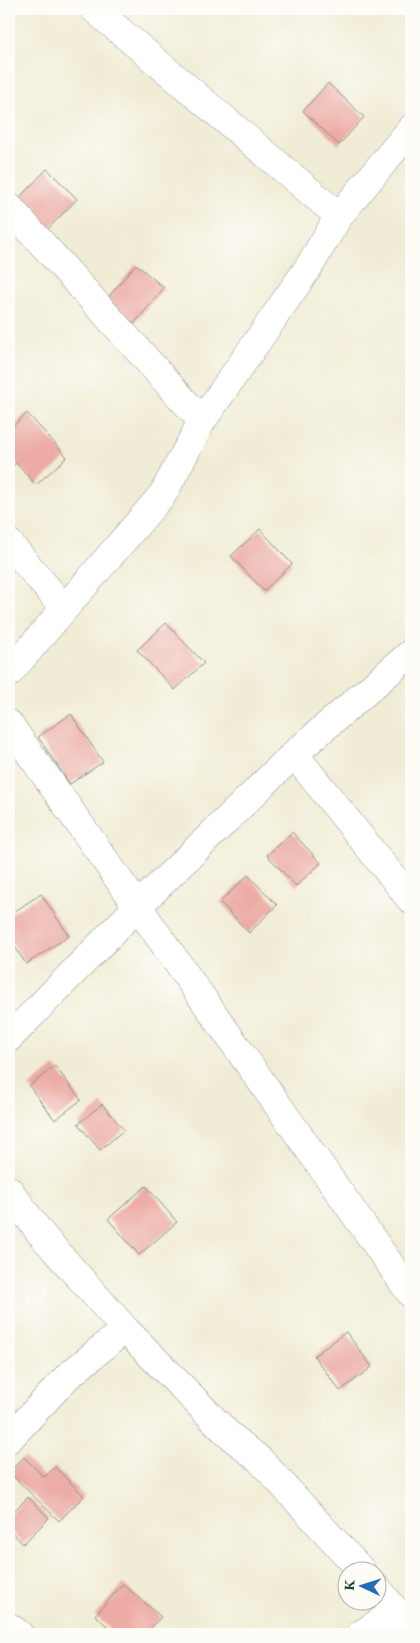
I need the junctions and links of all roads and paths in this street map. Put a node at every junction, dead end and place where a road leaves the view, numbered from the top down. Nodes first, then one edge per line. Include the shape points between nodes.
1 (94, 9) edge
2 (411, 129) edge
3 (9, 208) edge
4 (339, 216) junction
5 (202, 420) junction
6 (9, 543) edge
7 (64, 608) junction
8 (411, 653) edge
9 (9, 674) edge
10 (9, 724) edge
11 (294, 754) junction
12 (411, 900) edge
13 (137, 907) junction
14 (9, 1038) edge
15 (9, 1190) edge
16 (411, 1294) edge
17 (125, 1329) junction
18 (9, 1439) edge
19 (352, 1560) edge
20 (388, 1601) edge
21 (404, 1621) edge
22 (9, 1627) edge
23 (19, 1634) edge
24 (361, 1634) edge

1 - 4 street
2 - 4 street
3 - 5 street
4 - 5 street via 308,268
5 - 7 street via 163,494
6 - 7 street
7 - 9 street
8 - 11 street
10 - 13 street
11 - 12 street
11 - 13 street
13 - 14 street
13 - 16 street
15 - 17 street via 41,1234
17 - 18 street via 68,1376
17 - 19 street via 228,1434 260,1460
20 - 21 street
21 - 24 street
22 - 23 street

